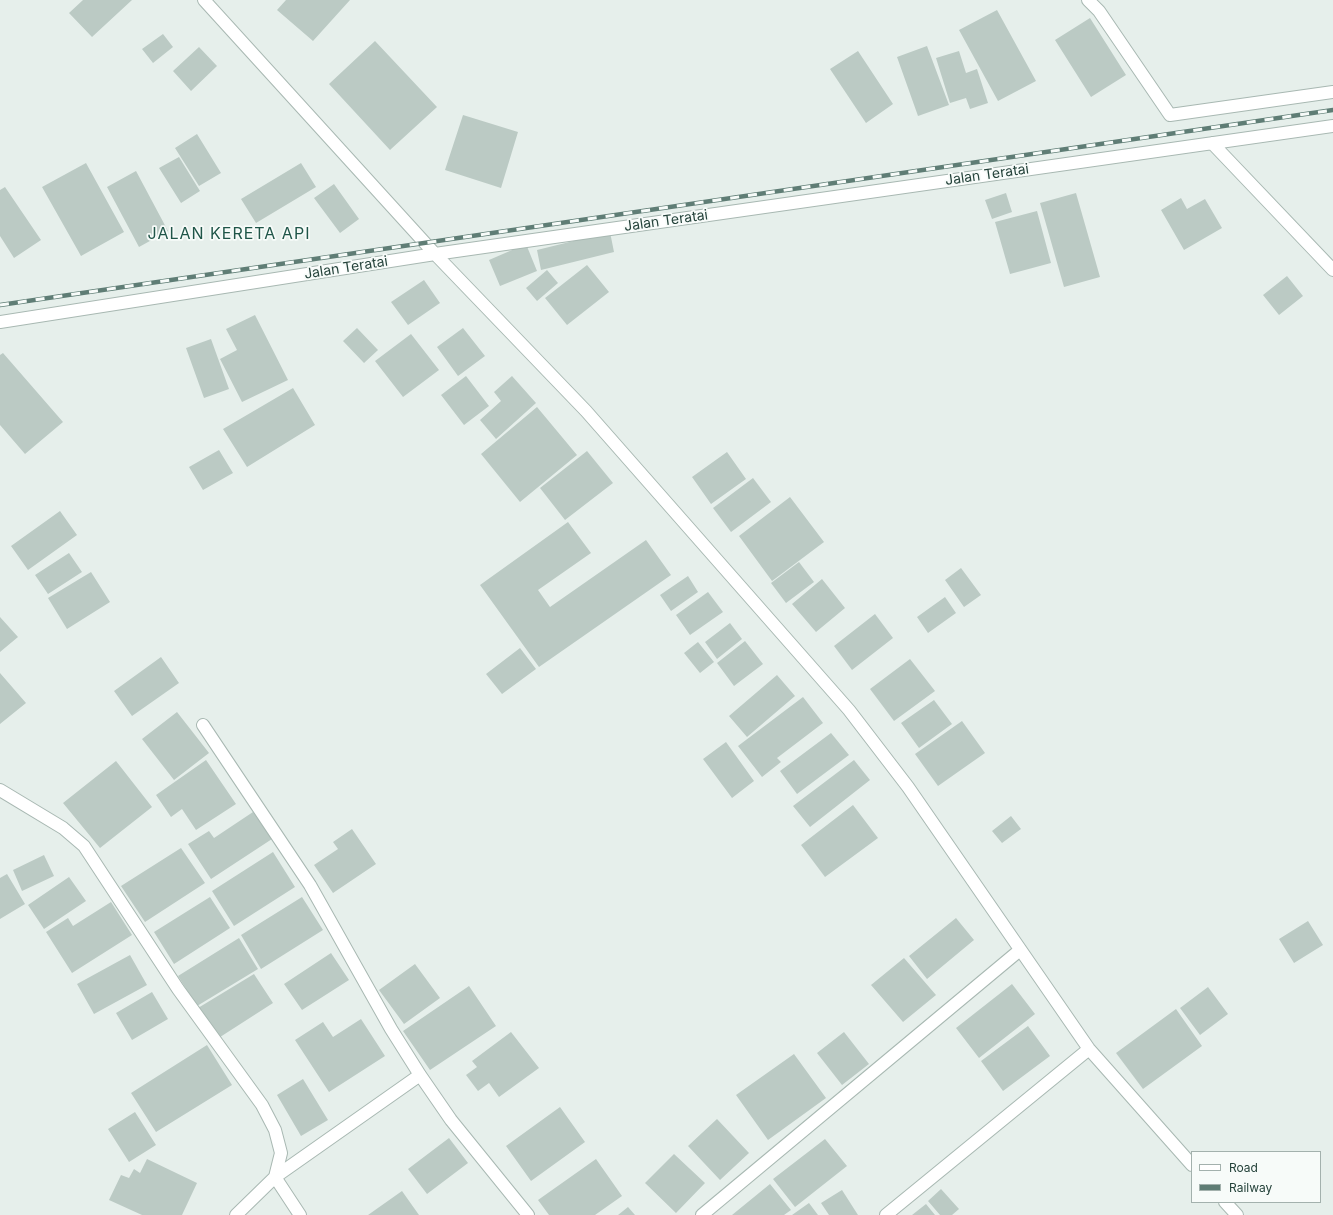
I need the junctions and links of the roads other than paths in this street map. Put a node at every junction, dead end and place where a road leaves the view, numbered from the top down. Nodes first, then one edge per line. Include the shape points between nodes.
1 (204, 0) edge
2 (1088, 0) edge
3 (1333, 92) edge
4 (1333, 126) edge
5 (1212, 143) junction
6 (435, 254) junction
7 (1333, 270) edge
8 (0, 322) edge
9 (203, 725) dead end
10 (0, 790) edge
11 (1020, 950) junction
12 (1089, 1049) junction
13 (420, 1075) junction
14 (1191, 1164) edge
15 (275, 1177) junction
16 (1227, 1203) edge
17 (236, 1215) edge
18 (300, 1215) edge
19 (528, 1215) edge
20 (702, 1215) edge
21 (886, 1215) edge
22 (1237, 1215) edge

1 - 6 street
2 - 3 street via 1099,11 1170,115
4 - 5 street, Jalan Teratai
5 - 6 street, Jalan Teratai
5 - 7 street
6 - 8 street, Jalan Teratai
6 - 11 street via 586,411 849,710 908,787
9 - 13 street via 310,885 391,1029
10 - 15 street via 64,828 84,846 178,989 262,1105 275,1130 281,1153
11 - 12 street
11 - 20 street
12 - 14 street
12 - 21 street
13 - 15 street
13 - 19 street via 451,1120
15 - 17 street
15 - 18 street
16 - 22 street

